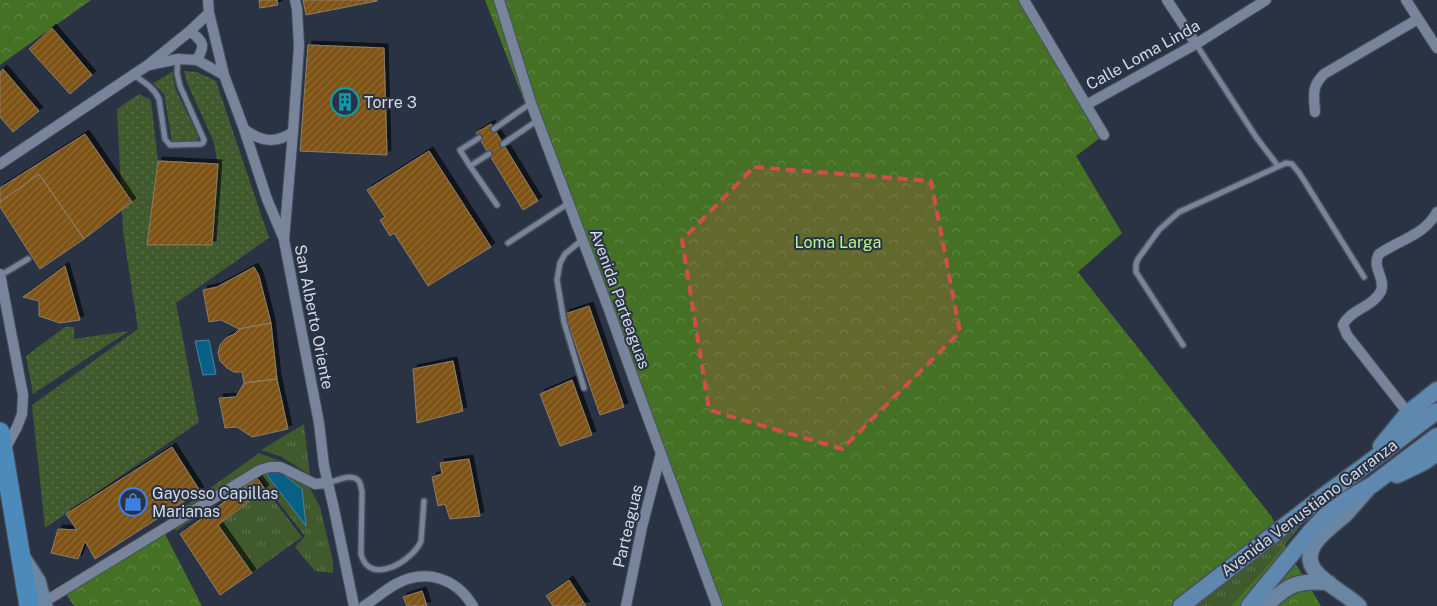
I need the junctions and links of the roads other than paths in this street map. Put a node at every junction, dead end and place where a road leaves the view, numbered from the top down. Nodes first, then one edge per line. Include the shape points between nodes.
1 (208, 0) edge
2 (295, 0) edge
3 (499, 0) edge
4 (1024, 0) edge
5 (1168, 0) edge
6 (1266, 0) edge
7 (1406, 0) edge
8 (210, 13) junction
9 (1418, 19) junction
10 (190, 31) junction
11 (1196, 44) junction
12 (1437, 48) edge
13 (178, 59) junction
14 (197, 60) junction
15 (148, 65) junction
16 (134, 74) junction
17 (224, 75) junction
18 (531, 103) junction
19 (1086, 105) junction
20 (1315, 112) dead end
21 (538, 120) junction
22 (244, 129) junction
23 (494, 129) dead end
24 (293, 132) junction
25 (1104, 135) dead end
26 (479, 138) dead end
27 (503, 144) dead end
28 (488, 154) dead end
29 (0, 164) edge
30 (470, 166) junction
31 (1278, 166) junction
32 (570, 202) junction
33 (497, 205) dead end
34 (1437, 212) edge
35 (284, 240) junction
36 (582, 240) junction
37 (508, 243) dead end
38 (28, 259) dead end
39 (0, 275) edge
40 (1364, 277) dead end
41 (1183, 345) dead end
42 (584, 388) dead end
43 (1437, 390) edge
44 (1437, 411) edge
45 (1408, 413) junction
46 (0, 432) edge
47 (1437, 436) edge
48 (4, 452) junction
49 (662, 453) junction
50 (1437, 453) edge
51 (1363, 467) junction
52 (328, 483) junction
53 (1372, 485) junction
54 (424, 501) dead end
55 (1329, 583) junction
56 (39, 605) edge
57 (354, 606) edge
58 (364, 606) edge
59 (473, 606) edge
60 (626, 606) edge
61 (717, 606) edge
62 (1181, 606) edge
63 (1248, 606) edge
64 (1266, 606) edge
65 (1359, 606) edge

1 - 8 street
2 - 24 street, San Alberto Oriente via 299,46
3 - 18 street, Avenida Parteaguas
4 - 19 street
5 - 11 street
6 - 11 street, Calle Loma Linda
7 - 9 street
8 - 10 street
8 - 17 street
9 - 12 street
9 - 20 street via 1324,74 1313,90
10 - 14 street via 203,44
10 - 15 street
11 - 19 street, Calle Loma Linda
11 - 31 lane
13 - 14 street
13 - 15 street
13 - 16 lane via 180,86 204,140 200,144 168,144 157,94
14 - 17 street
15 - 16 street
16 - 29 street
17 - 22 street
18 - 21 street, Avenida Parteaguas
18 - 23 lane
19 - 25 street
21 - 27 lane
21 - 32 street, Avenida Parteaguas
22 - 24 street via 265,140 284,138
22 - 35 street
24 - 35 street, San Alberto Oriente
26 - 30 lane via 460,150
28 - 30 lane
30 - 33 lane
31 - 40 lane via 1289,163 1295,166
31 - 41 lane via 1179,212 1159,230 1138,259 1136,272
32 - 36 street, Avenida Parteaguas
32 - 37 lane
34 - 45 street via 1425,227 1379,254 1376,263 1380,291 1372,302 1349,317 1343,325 1347,335
35 - 52 street, San Alberto Oriente
36 - 42 lane via 565,254 557,280 564,322
36 - 49 street, Avenida Parteaguas
38 - 39 lane
39 - 48 street via 23,395 18,427
43 - 45 main road
44 - 51 main road, Avenida Venustiano Carranza
45 - 51 main road
46 - 48 highway
47 - 53 main road, Avenida Venustiano Carranza
48 - 56 highway via 19,552
49 - 60 street, Parteaguas via 642,527
49 - 61 street, Avenida Parteaguas
50 - 53 main road
51 - 62 main road, Avenida Venustiano Carranza
52 - 54 lane via 349,477 360,483 362,554 366,564 377,570 406,559 419,546
52 - 56 street via 315,484 280,468 260,470
52 - 57 street, San Alberto Oriente
53 - 55 street via 1319,537 1312,548 1313,568
53 - 63 main road, Avenida Venustiano Carranza via 1326,516
55 - 64 street via 1297,583 1277,594
55 - 65 street
58 - 59 street via 397,584 422,576 449,582 460,589

